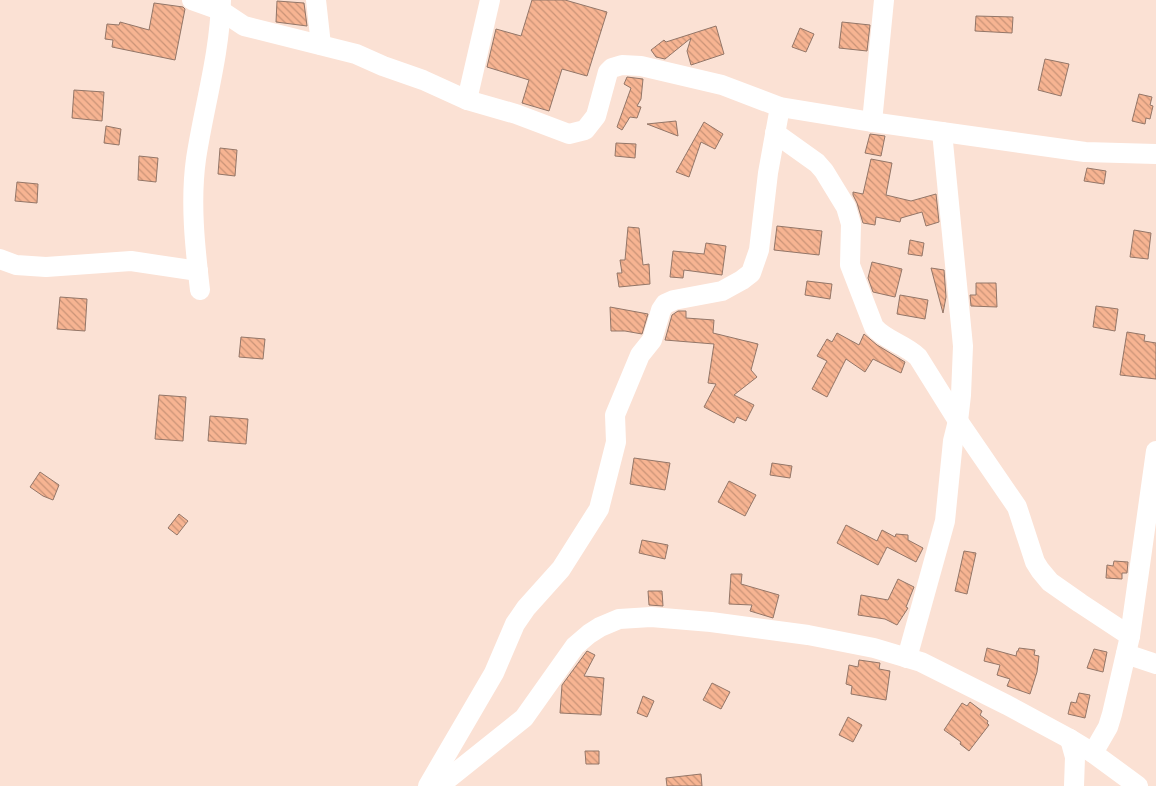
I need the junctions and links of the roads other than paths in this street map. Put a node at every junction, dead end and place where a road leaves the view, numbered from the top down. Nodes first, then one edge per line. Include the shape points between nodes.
1 (192, 0) edge
2 (316, 0) edge
3 (490, 0) edge
4 (884, 0) edge
5 (220, 5) edge
6 (321, 45) junction
7 (467, 100) junction
8 (780, 107) junction
9 (872, 122) junction
10 (942, 132) junction
11 (775, 133) junction
12 (1156, 154) edge
13 (0, 259) edge
14 (958, 421) junction
15 (1156, 451) edge
16 (1128, 645) junction
17 (907, 658) junction
18 (1156, 664) edge
19 (1070, 739) junction
20 (1093, 753) junction
21 (428, 786) edge
22 (439, 786) edge
23 (1074, 786) edge
24 (1138, 786) edge

1 - 5 street
2 - 6 street
3 - 7 street
4 - 9 street
5 - 6 street via 244,26
5 - 13 street via 193,196 199,280 131,261 46,267 16,265
6 - 7 street via 356,54
7 - 8 street via 568,134 585,130 596,116 608,72 622,65 641,66 722,85
8 - 9 street
8 - 11 street
9 - 10 street
10 - 12 street via 1085,152
10 - 14 street via 963,346
11 - 14 street via 824,171 850,216 850,264 874,328 918,357
11 - 21 street via 759,250 750,272 722,291 674,300 661,310 652,340 640,355 615,415 616,442 599,508 561,569 515,624 494,673
14 - 16 street via 1017,507 1040,570 1050,582
14 - 17 street via 953,440 945,521
15 - 16 street
16 - 18 street
16 - 20 street via 1108,727
17 - 19 street via 936,669
17 - 22 street via 808,635 651,617 619,619 600,627 575,646 524,718
19 - 20 street
19 - 23 street via 1075,757
20 - 24 street

